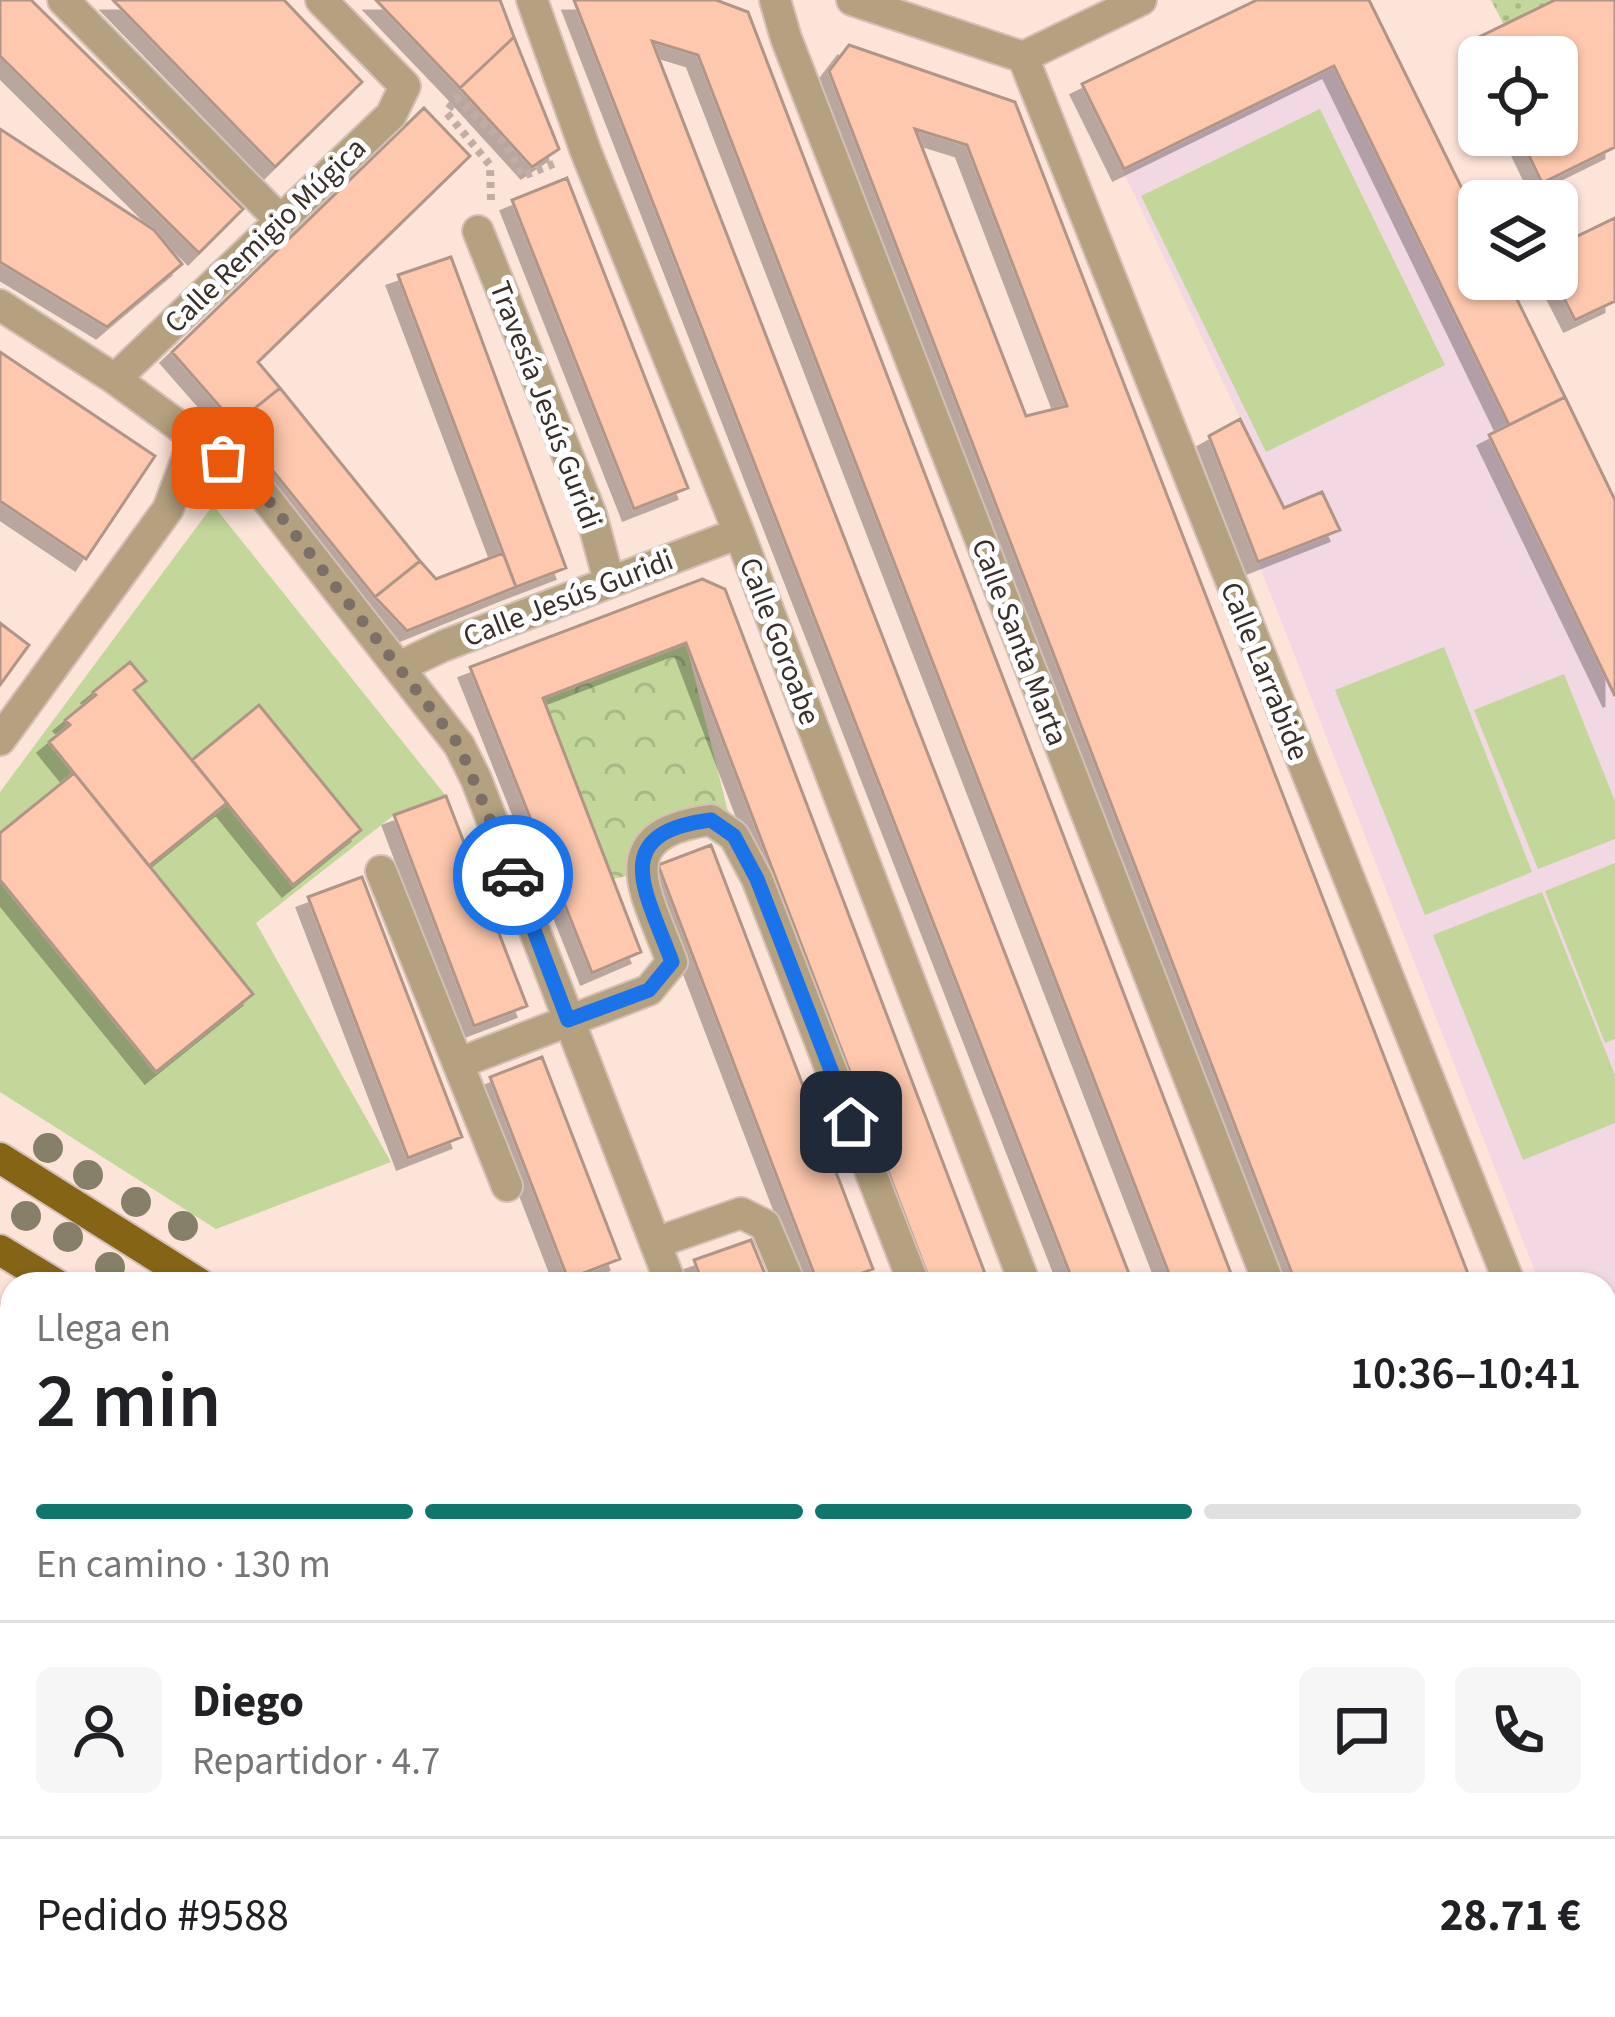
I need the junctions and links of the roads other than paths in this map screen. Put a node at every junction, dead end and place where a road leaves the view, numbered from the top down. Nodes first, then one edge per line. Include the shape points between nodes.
1 (63, 0) edge
2 (321, 0) edge
3 (532, 0) edge
4 (775, 0) edge
5 (852, 0) edge
6 (1141, 0) edge
7 (1023, 57) junction
8 (279, 219) junction
9 (478, 231) road end
10 (0, 305) edge
11 (115, 379) junction
12 (195, 436) junction
13 (739, 532) junction
14 (609, 581) junction
15 (399, 667) junction
16 (0, 740) edge
17 (381, 871) dead end
18 (568, 1020) junction
19 (459, 1063) junction
20 (0, 1158) edge
21 (507, 1186) dead end
22 (655, 1243) junction
23 (0, 1250) edge
24 (36, 1272) edge
25 (181, 1272) edge
26 (666, 1272) edge
27 (785, 1272) edge
28 (909, 1272) edge
29 (1019, 1272) edge
30 (1264, 1272) edge
31 (1505, 1272) edge

1 - 8 street
2 - 8 street, Calle Remigio Múgica via 405,86 391,115
3 - 13 street, Calle Goroabe
4 - 30 street, Calle Santa Marta
5 - 7 street
6 - 7 street
7 - 31 street, Calle Larrabide
8 - 11 street, Calle Remigio Múgica
9 - 14 street, Travesía Jesús Guridi via 591,514
10 - 11 street
11 - 12 street
12 - 15 street via 251,478
12 - 16 street via 168,509
13 - 14 street, Calle Jesús Guridi
13 - 29 street, Calle Goroabe
14 - 15 street, Calle Jesús Guridi
15 - 18 street via 476,779
17 - 19 street
18 - 19 street
18 - 22 street
18 - 28 street via 649,990 672,962 639,873 646,847 678,824 711,820 734,836
19 - 21 street
20 - 25 main road
22 - 26 street
22 - 27 street via 741,1213 765,1225
23 - 24 main road

